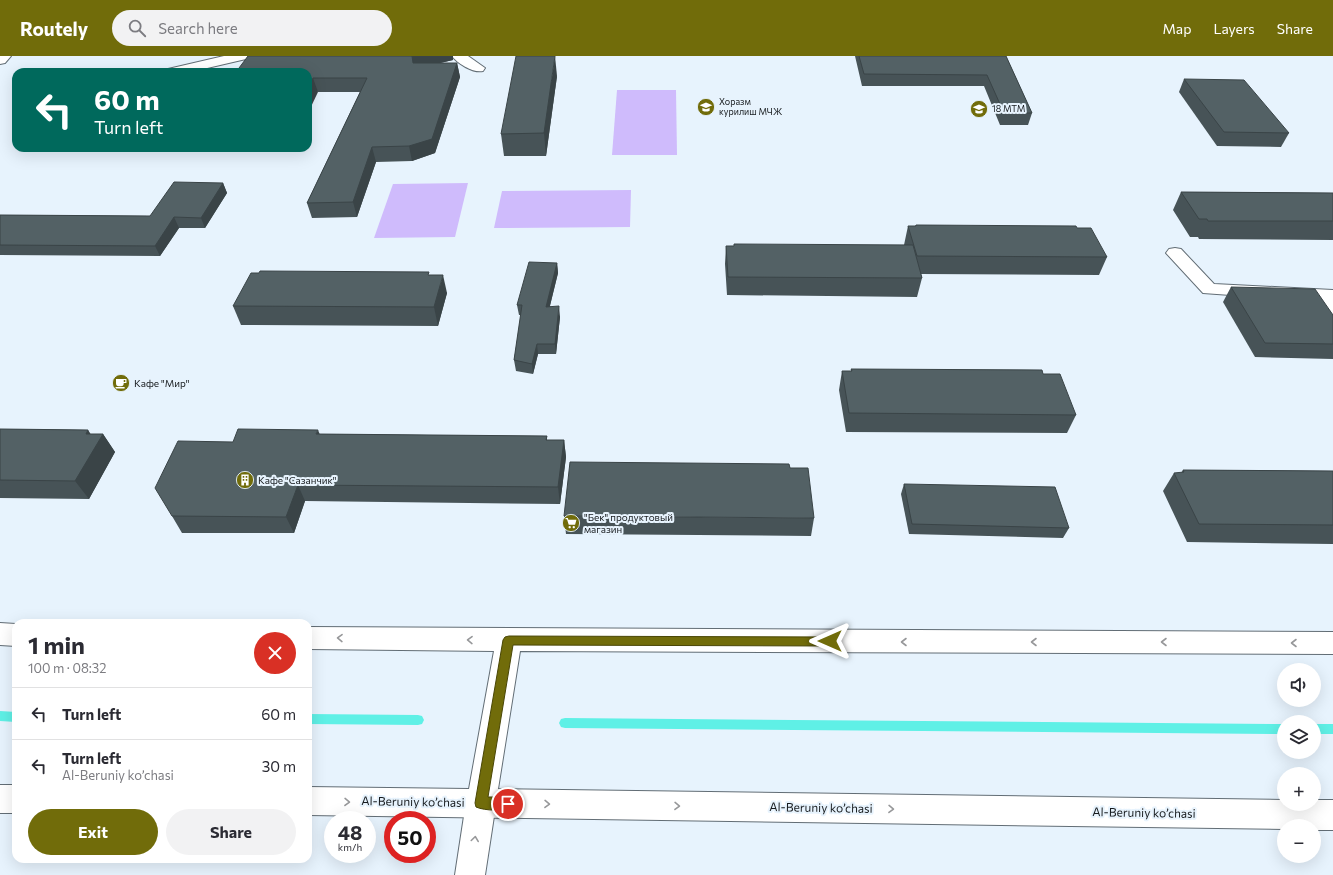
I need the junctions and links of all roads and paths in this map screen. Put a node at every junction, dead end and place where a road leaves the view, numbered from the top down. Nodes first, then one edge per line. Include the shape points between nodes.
1 (4, 56) edge
2 (241, 56) edge
3 (459, 56) edge
4 (0, 60) edge
5 (190, 68) edge
6 (478, 68) dead end
7 (1175, 253) dead end
8 (1326, 295) edge
9 (1333, 314) edge
10 (0, 634) edge
11 (12, 635) edge
12 (312, 638) edge
13 (509, 640) junction
14 (1333, 643) edge
15 (0, 798) edge
16 (12, 799) edge
17 (312, 801) edge
18 (481, 803) junction
19 (1333, 815) edge
20 (470, 875) edge

1 - 4 main road
2 - 5 main road
3 - 6 main road
7 - 8 main road via 1209,289
8 - 9 main road
10 - 11 main road
13 -> 12 main road
14 -> 13 main road
13 - 18 main road
15 - 16 main road
17 -> 18 main road, Al-Beruniy ko’chasi
18 -> 19 main road, Al-Beruniy ko’chasi
20 -> 18 main road

